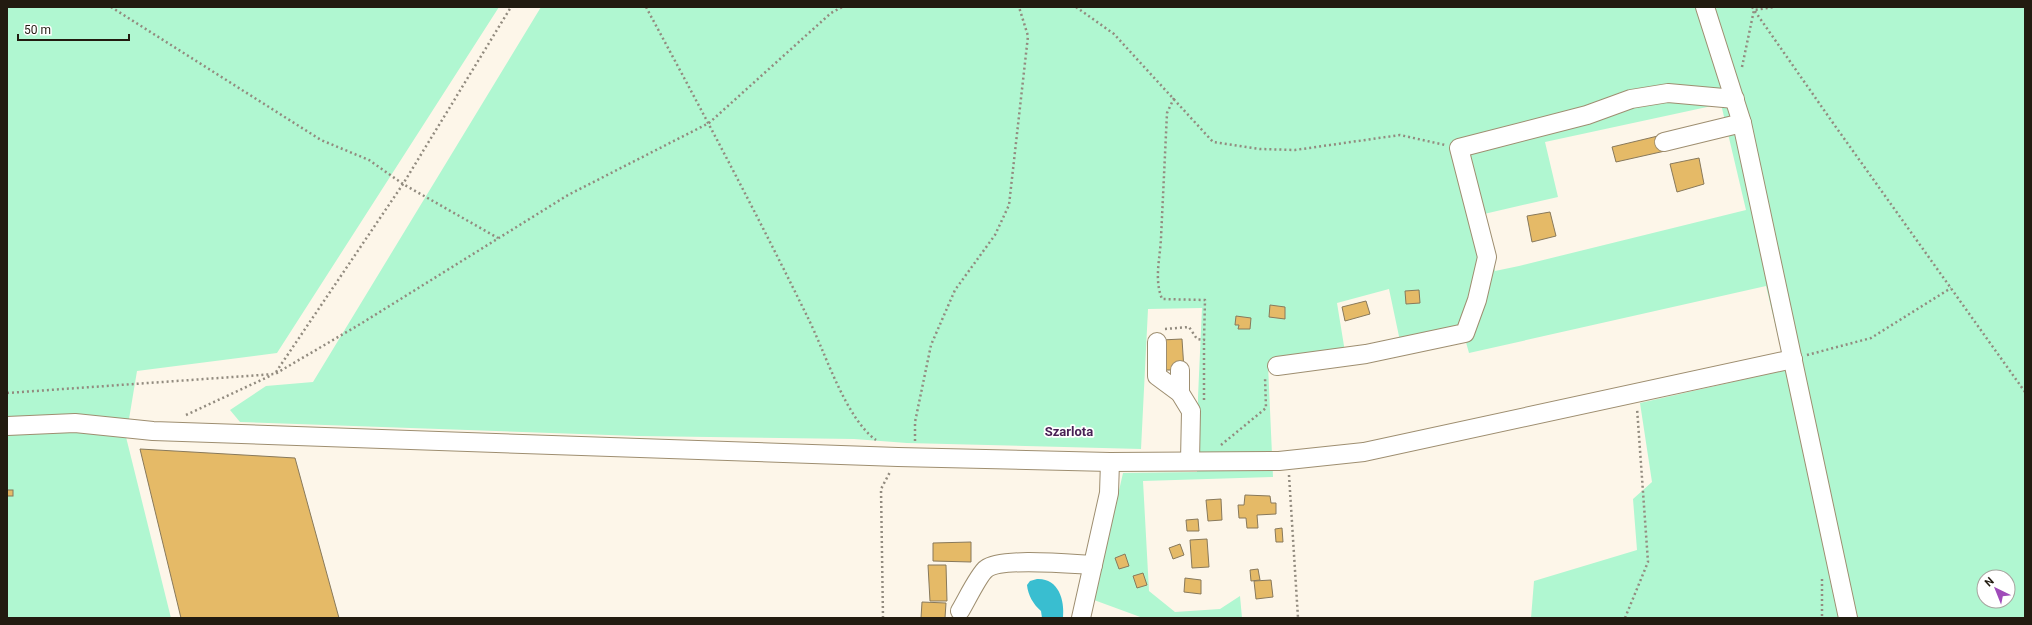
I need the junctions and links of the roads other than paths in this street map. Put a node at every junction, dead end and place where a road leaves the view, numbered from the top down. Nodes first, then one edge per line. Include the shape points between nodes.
1 (1705, 7) edge
2 (1735, 99) junction
3 (1742, 123) junction
4 (1664, 142) dead end
5 (1157, 342) road end
6 (1793, 359) junction
7 (1278, 366) road end
8 (1180, 370) dead end
9 (1180, 393) junction
10 (7, 426) edge
11 (1195, 461) junction
12 (1110, 462) junction
13 (1093, 565) junction
14 (960, 612) dead end
15 (1081, 618) edge
16 (1848, 618) edge

1 - 2 street
2 - 3 street
2 - 7 street via 1668,92 1459,148 1487,257 1478,300 1465,333 1366,354
3 - 4 street
3 - 6 street
5 - 9 street via 1157,376
6 - 11 street via 1364,452 1279,460
6 - 16 street
8 - 9 street
9 - 11 street via 1191,411
10 - 12 street via 75,423 153,431
11 - 12 street
12 - 13 street via 1109,493
13 - 14 street via 994,565 985,569
13 - 15 street

